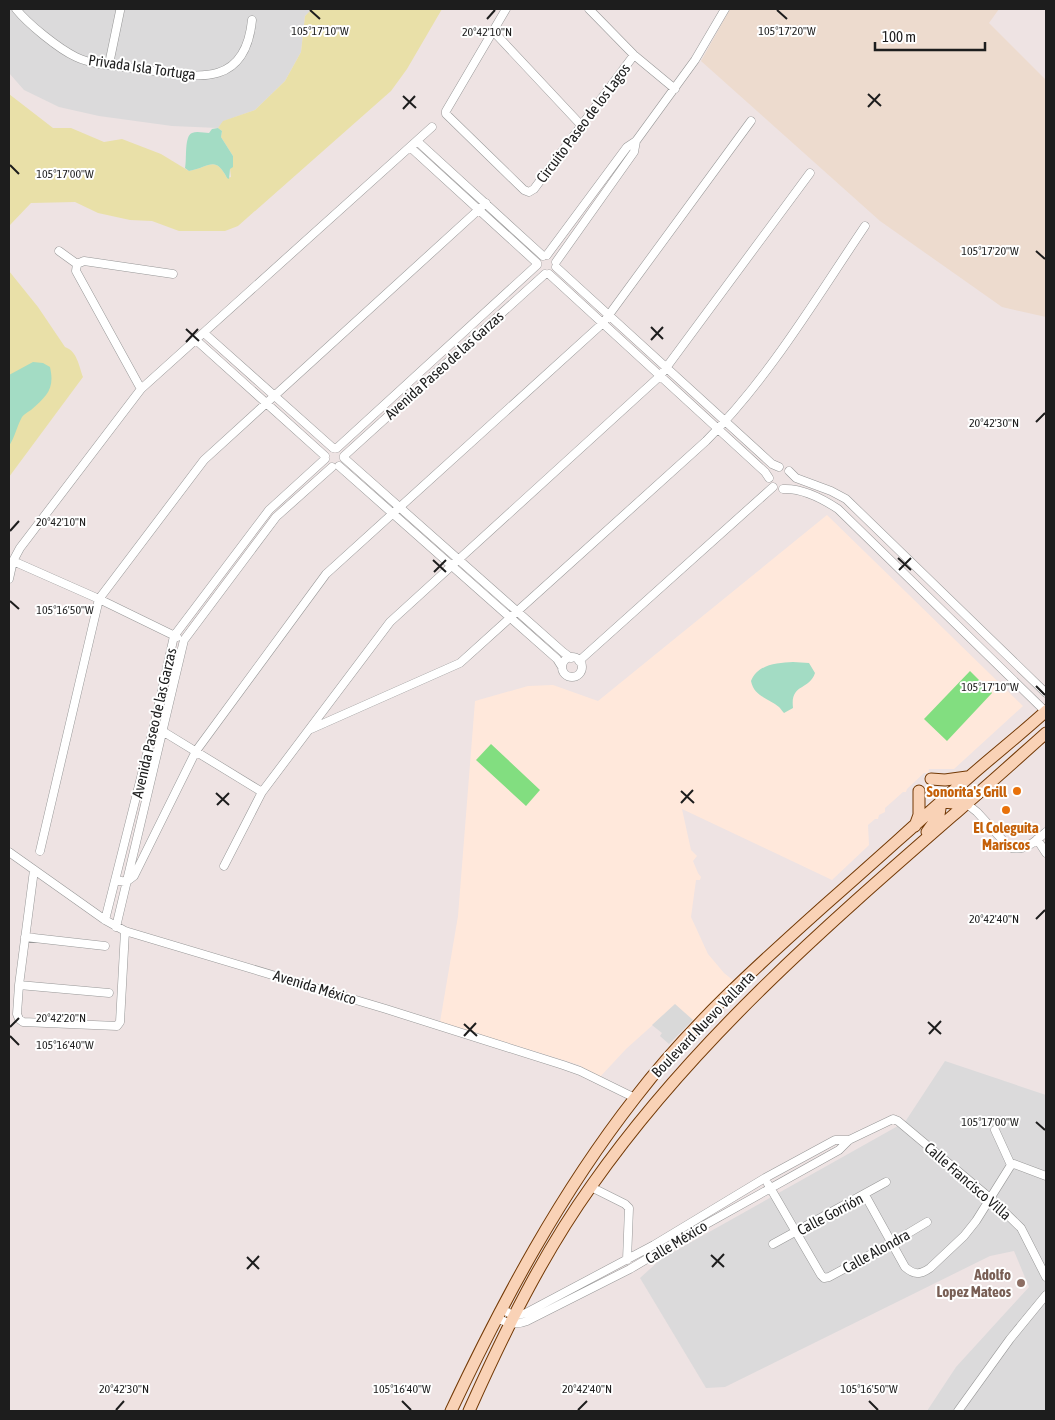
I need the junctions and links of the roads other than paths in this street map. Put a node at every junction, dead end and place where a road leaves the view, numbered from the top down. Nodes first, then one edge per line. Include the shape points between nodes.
1 (16, 9) edge
2 (506, 9) edge
3 (589, 9) edge
4 (725, 9) edge
5 (120, 11) dead end
6 (252, 20) dead end
7 (493, 32) junction
8 (634, 55) junction
9 (109, 64) junction
10 (675, 89) junction
11 (751, 121) dead end
12 (581, 125) junction
13 (432, 127) dead end
14 (417, 141) junction
15 (636, 142) junction
16 (410, 147) junction
17 (810, 173) dead end
18 (486, 203) junction
19 (479, 210) junction
20 (865, 226) dead end
21 (59, 251) dead end
22 (545, 255) junction
23 (77, 264) junction
24 (537, 264) junction
25 (556, 264) junction
26 (173, 274) dead end
27 (547, 274) junction
28 (609, 316) junction
29 (603, 323) junction
30 (204, 333) junction
31 (196, 340) junction
32 (667, 368) junction
33 (660, 376) junction
34 (141, 389) junction
35 (274, 396) junction
36 (266, 404) junction
37 (725, 421) junction
38 (718, 428) junction
39 (335, 448) junction
40 (344, 457) junction
41 (325, 458) junction
42 (336, 466) junction
43 (779, 467) junction
44 (788, 471) junction
45 (769, 478) junction
46 (773, 487) junction
47 (783, 489) junction
48 (846, 499) junction
49 (400, 507) junction
50 (838, 509) junction
51 (393, 513) junction
52 (458, 560) junction
53 (13, 561) junction
54 (452, 566) junction
55 (925, 576) junction
56 (9, 579) edge
57 (916, 585) junction
58 (99, 599) junction
59 (517, 612) junction
60 (510, 618) junction
61 (174, 636) junction
62 (184, 640) junction
63 (1006, 654) junction
64 (571, 658) junction
65 (580, 661) junction
66 (998, 664) junction
67 (562, 667) junction
68 (1031, 678) junction
69 (1022, 688) junction
70 (1046, 693) edge
71 (1046, 712) edge
72 (154, 726) junction
73 (308, 730) junction
74 (162, 731) junction
75 (1046, 733) edge
76 (196, 751) junction
77 (969, 777) junction
78 (931, 779) dead end
79 (919, 791) dead end
80 (953, 791) junction
81 (262, 792) junction
82 (941, 802) junction
83 (963, 803) junction
84 (915, 826) junction
85 (1046, 832) edge
86 (1037, 840) junction
87 (40, 851) dead end
88 (912, 851) junction
89 (9, 852) edge
90 (1046, 853) edge
91 (133, 854) junction
92 (144, 856) junction
93 (224, 866) dead end
94 (34, 870) junction
95 (116, 880) junction
96 (126, 882) junction
97 (105, 920) junction
98 (116, 927) junction
99 (125, 931) junction
100 (25, 937) junction
101 (105, 946) dead end
102 (19, 984) junction
103 (109, 993) dead end
104 (634, 1098) junction
105 (893, 1120) joint
106 (995, 1130) dead end
107 (849, 1140) junction
108 (1011, 1165) junction
109 (1046, 1176) edge
110 (766, 1178) junction
111 (886, 1182) dead end
112 (591, 1187) junction
113 (770, 1187) junction
114 (865, 1195) junction
115 (990, 1198) junction
116 (927, 1222) dead end
117 (796, 1232) junction
118 (892, 1243) junction
119 (773, 1244) dead end
120 (627, 1260) junction
121 (1046, 1277) edge
122 (1046, 1295) edge
123 (498, 1314) junction
124 (513, 1320) junction
125 (451, 1411) edge
126 (469, 1411) edge
127 (958, 1411) edge

1 - 9 street, Privada Isla Tortuga via 60,48 76,57
2 - 7 street, Circuito Paseo de los Lagos
3 - 8 street, Circuito Paseo de los Lagos
4 - 10 street
5 - 9 street
6 - 9 street, Privada Isla Tortuga via 251,35 243,53 230,66 214,74 189,76
7 - 12 street
7 - 12 street, Circuito Paseo de los Lagos via 446,110 448,118 529,192
8 - 10 street, Circuito Paseo de los Lagos
8 - 12 street, Circuito Paseo de los Lagos
10 - 15 street
11 - 28 street
13 - 14 street
14 - 16 street
14 - 18 street
15 - 22 street via 627,147
15 - 25 street via 634,152
16 - 19 street
16 - 30 street
17 - 32 street
18 - 19 street
18 - 22 street
19 - 24 street
19 - 35 street
20 - 37 street via 764,376
21 - 23 street
22 - 24 street
22 - 25 street via 551,256
23 - 26 street via 84,261
23 - 34 street via 76,271
24 - 27 street via 538,270
24 - 39 street, Avenida Paseo de las Garzas
25 - 27 street via 554,272
25 - 28 street
27 - 29 street
27 - 40 street, Avenida Paseo de las Garzas
28 - 29 street
28 - 32 street
29 - 33 street
29 - 49 street
30 - 31 street
30 - 35 street
31 - 34 street
31 - 36 street
32 - 33 street
32 - 37 street
33 - 38 street
33 - 52 street
34 - 53 street
35 - 36 street
35 - 39 street
36 - 41 street
36 - 58 street via 204,460
37 - 38 street
37 - 43 street
38 - 45 street
38 - 59 street
39 - 40 street via 343,452
39 - 41 street via 327,451
40 - 42 street
40 - 49 street
41 - 42 street via 326,463
41 - 61 street, Avenida Paseo de las Garzas via 269,510
42 - 51 street
42 - 62 street, Avenida Paseo de las Garzas via 276,517
43 - 44 street
43 - 45 street via 770,472
44 - 47 street via 790,481
44 - 48 street via 796,478 832,490
45 - 46 street
46 - 47 street
46 - 65 street
47 - 50 street via 791,488
48 - 50 street
48 - 55 street
49 - 51 street
49 - 52 street
50 - 57 street
51 - 54 street
51 - 76 street via 326,574
52 - 54 street
52 - 59 street
53 - 56 street
53 - 58 street
54 - 60 street
54 - 73 street via 390,622
55 - 57 street
55 - 63 street
57 - 66 street
58 - 61 street
58 - 87 street
59 - 60 street
59 - 64 street
60 - 67 street
60 - 73 street via 460,663
61 - 62 street
61 - 72 street, Avenida Paseo de las Garzas
62 - 74 street, Avenida Paseo de las Garzas
63 - 66 street
63 - 68 street
64 - 65 street
64 - 67 street via 566,659
65 - 67 street via 581,670 575,677 566,675
66 - 69 street
68 - 69 street
68 - 70 street
69 - 71 street
71 - 77 main road, Boulevard Nuevo Vallarta
72 - 74 street
72 - 95 street, Avenida Paseo de las Garzas
73 - 81 street
74 - 76 street
74 - 91 street, Avenida Paseo de las Garzas
75 - 83 main road, Boulevard Nuevo Vallarta
76 - 81 street
76 - 92 street
77 - 78 main road
77 - 80 main road, Boulevard Nuevo Vallarta
79 - 84 main road via 919,815
80 - 82 main road, Boulevard Nuevo Vallarta
80 - 83 main road via 955,798
81 - 93 street
82 - 83 main road
82 - 84 main road, Boulevard Nuevo Vallarta
82 - 88 main road via 939,815
83 - 86 street via 977,812 1015,850
83 - 88 main road, Boulevard Nuevo Vallarta
84 - 104 main road, Boulevard Nuevo Vallarta via 736,987
85 - 86 street
86 - 90 street
88 - 112 main road, Boulevard Nuevo Vallarta via 787,963 720,1030 646,1113
89 - 94 street, Avenida México
91 - 92 street
91 - 96 street, Avenida Paseo de las Garzas
92 - 96 street via 134,876
94 - 97 street, Avenida México
94 - 100 street
95 - 96 street
95 - 97 street, Avenida Paseo de las Garzas
96 - 98 street, Avenida Paseo de las Garzas
97 - 98 street, Avenida México
98 - 99 street, Avenida México
99 - 102 street via 120,1022 117,1026 23,1022 17,1014
99 - 104 street, Avenida México via 563,1065
100 - 101 street
100 - 102 street
102 - 103 street
104 - 123 main road, Boulevard Nuevo Vallarta via 564,1199
105 - 107 street, Calle México
105 - 115 street, Calle Francisco Villa
106 - 108 street
107 - 110 street, Calle México via 835,1140
107 - 113 street, Calle México via 840,1150
108 - 109 street
108 - 115 street
110 - 113 street
110 - 120 street, Calle México
111 - 114 street, Calle Gorrión
112 - 120 street via 629,1208
112 - 124 main road, Boulevard Nuevo Vallarta via 547,1256
113 - 117 street
113 - 124 street, Calle México via 630,1269 527,1321
114 - 117 street, Calle Gorrión
114 - 118 street
115 - 118 street via 964,1236 930,1268 917,1274 905,1267
115 - 121 street, Calle Francisco Villa via 1021,1228
116 - 118 street, Calle Alondra
117 - 118 street, Calle Alondra via 824,1278
117 - 119 street, Calle Gorrión
120 - 124 street, Calle México
122 - 127 street
123 - 124 street
123 - 125 main road, Boulevard Nuevo Vallarta
124 - 126 main road, Boulevard Nuevo Vallarta

